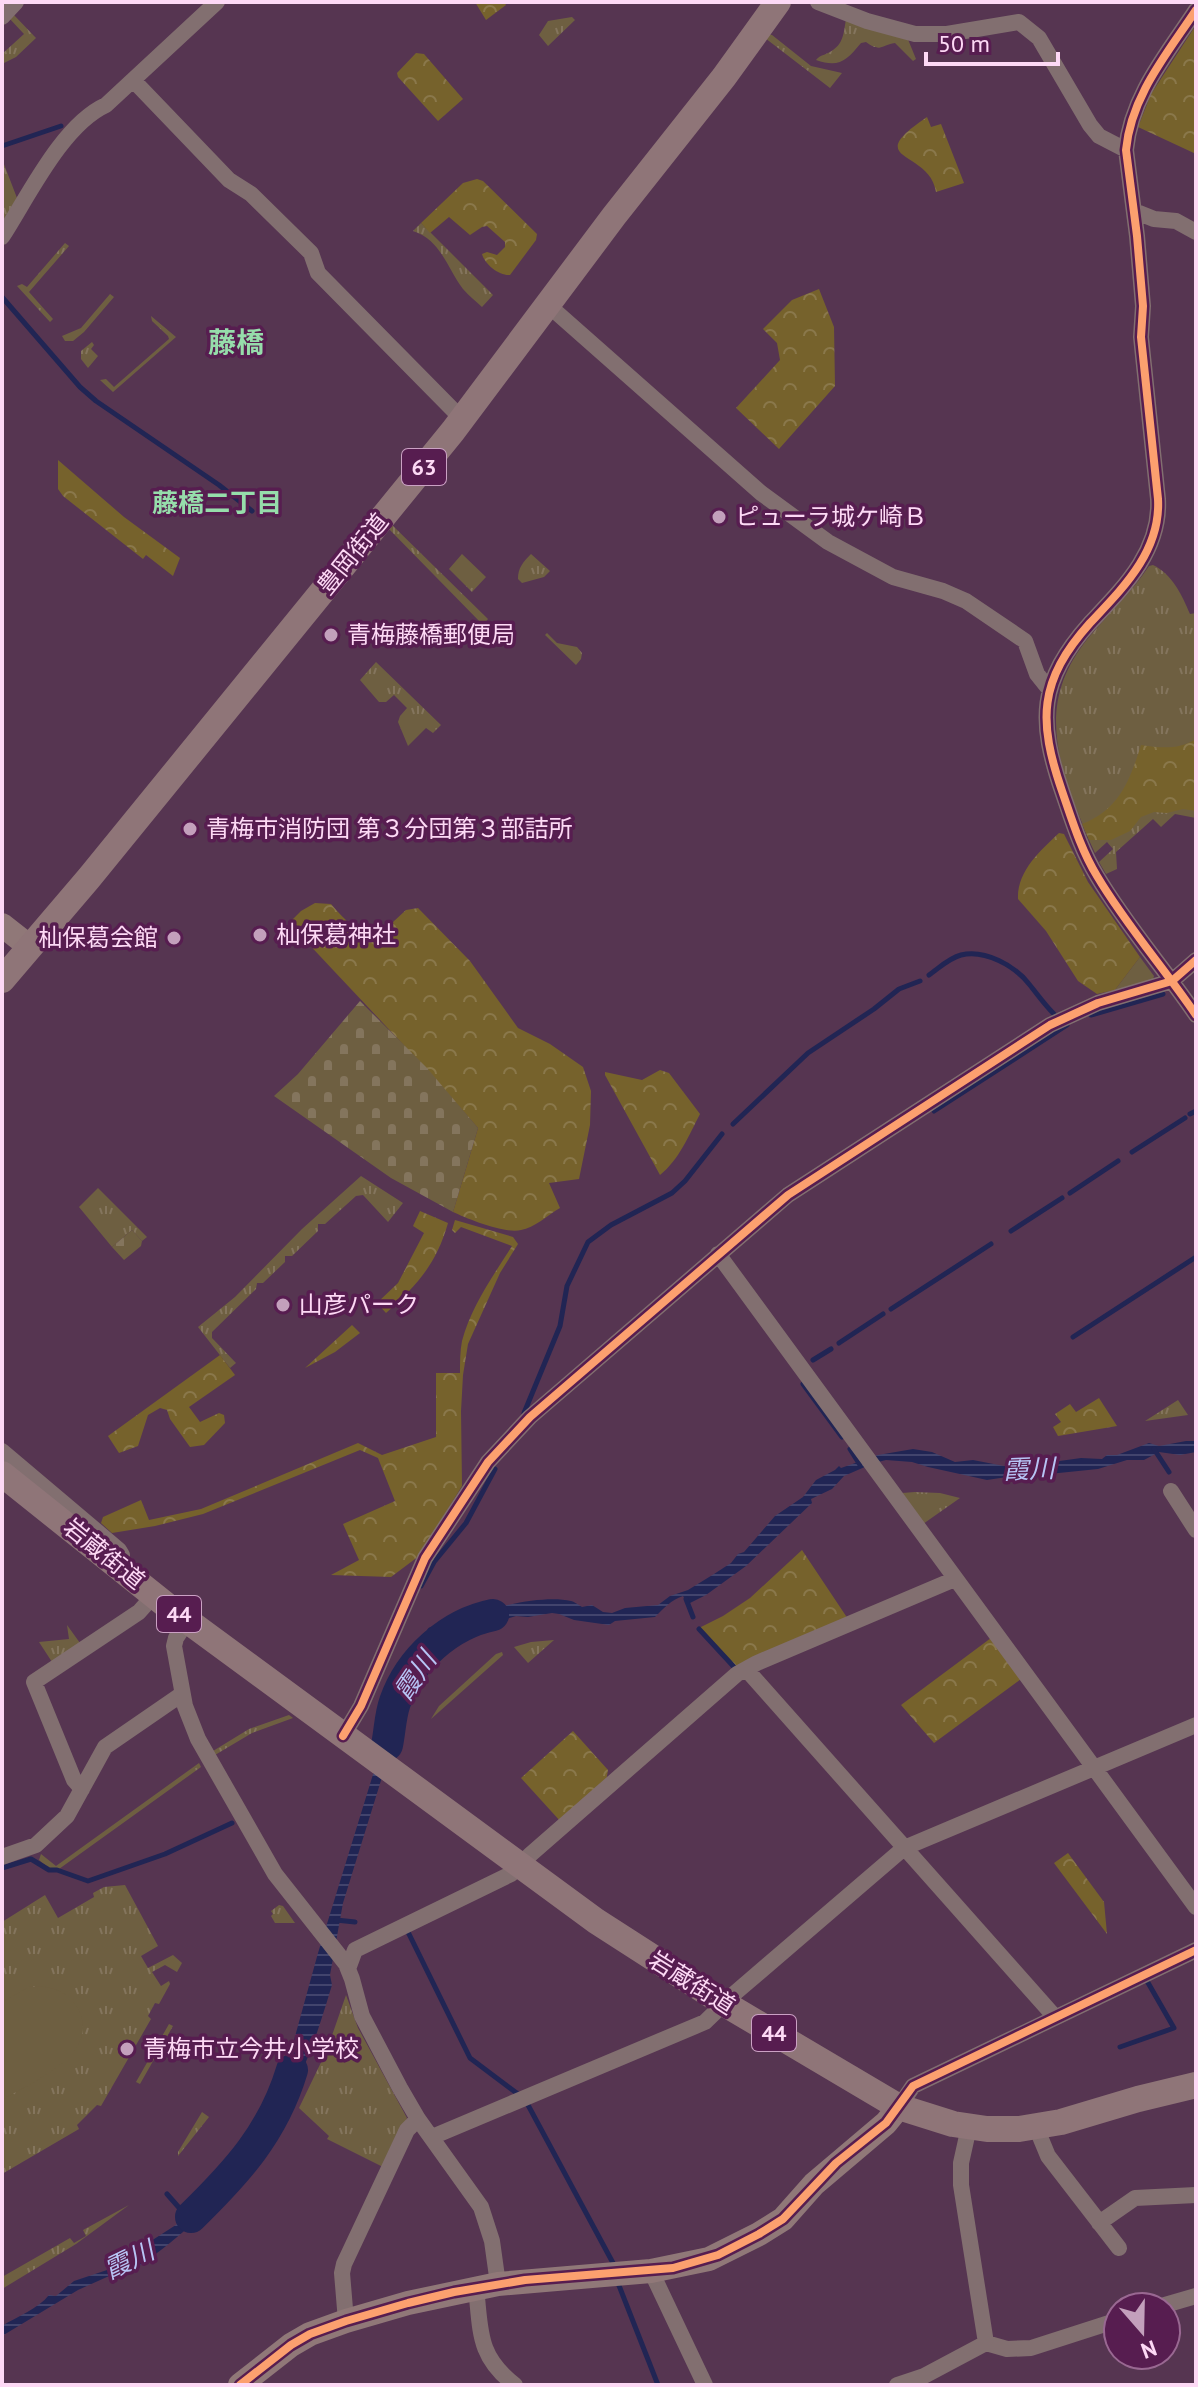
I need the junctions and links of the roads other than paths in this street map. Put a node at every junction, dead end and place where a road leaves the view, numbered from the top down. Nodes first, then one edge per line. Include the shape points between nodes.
1 (16, 2) edge
2 (217, 2) edge
3 (778, 2) edge
4 (818, 2) edge
5 (1196, 10) edge
6 (2, 17) edge
7 (133, 80) junction
8 (1126, 150) junction
9 (1134, 211) junction
10 (1196, 232) edge
11 (2, 237) edge
12 (547, 304) junction
13 (462, 419) junction
14 (1049, 689) junction
15 (2, 925) edge
16 (30, 947) junction
17 (1196, 960) edge
18 (2, 980) edge
19 (1172, 981) junction
20 (1196, 1015) edge
21 (718, 1254) junction
22 (2, 1451) edge
23 (2, 1474) edge
24 (1171, 1491) dead end
25 (1196, 1530) edge
26 (120, 1568) junction
27 (955, 1579) junction
28 (154, 1595) junction
29 (188, 1620) junction
30 (746, 1669) junction
31 (182, 1694) junction
32 (1196, 1725) edge
33 (352, 1742) junction
34 (1094, 1768) junction
35 (82, 1789) junction
36 (904, 1848) junction
37 (2, 1857) edge
38 (519, 1866) junction
39 (1196, 1907) edge
40 (1196, 1950) edge
41 (347, 1966) junction
42 (725, 2004) junction
43 (1055, 2017) junction
44 (1196, 2085) edge
45 (899, 2107) junction
46 (418, 2119) junction
47 (969, 2127) junction
48 (1036, 2127) junction
49 (432, 2137) junction
50 (1196, 2195) edge
51 (1099, 2223) junction
52 (1119, 2248) dead end
53 (651, 2271) junction
54 (487, 2286) junction
55 (346, 2321) junction
56 (1102, 2325) edge
57 (986, 2343) junction
58 (240, 2385) edge
59 (515, 2385) edge
60 (705, 2385) edge
61 (897, 2385) edge

1 - 6 street
2 - 7 street
3 - 12 main road, 豊岡街道 / 63
4 - 8 street via 915,34 1019,22 1039,38 1099,136
5 - 8 street via 1135,109
7 - 11 street via 68,135
7 - 13 street via 229,180 251,194 311,253 318,273
8 - 9 street
9 - 10 street via 1176,221
9 - 14 street via 1157,522 1140,565 1072,646
12 - 13 main road, 豊岡街道 / 63
12 - 14 street via 752,485 828,542 893,577 966,601 1025,641 1037,674
13 - 16 main road, 豊岡街道 / 63
14 - 19 street via 1046,736 1080,841 1102,884
15 - 16 street
16 - 18 main road, 豊岡街道 / 63
17 - 19 street
19 - 20 street
19 - 21 street via 1098,1003 1050,1025 788,1195
21 - 27 street
21 - 33 street via 530,1417 488,1462 425,1558 361,1706
22 - 26 street via 119,1550
23 - 26 main road, 岩蔵街道 / 44
24 - 25 street
26 - 28 main road, 岩蔵街道 / 44
27 - 30 street
27 - 34 street
28 - 29 main road, 岩蔵街道 / 44
28 - 35 street via 139,1612 34,1682
29 - 31 street via 174,1642
29 - 33 main road, 岩蔵街道 / 44
30 - 36 street
30 - 38 street
31 - 35 street via 105,1747
31 - 41 street via 194,1732 261,1851
32 - 34 street
33 - 38 main road, 岩蔵街道 / 44
34 - 36 street
34 - 39 street
35 - 37 street via 67,1816 36,1845
36 - 42 street
36 - 43 street
38 - 41 street via 504,1879 355,1950
38 - 42 main road, 岩蔵街道 / 44
40 - 43 street
41 - 46 street via 362,2016
42 - 45 main road, 岩蔵街道 / 44
42 - 49 street via 705,2022
43 - 45 street via 913,2086
44 - 48 main road, 岩蔵街道 / 44
45 - 47 main road, 岩蔵街道 / 44
45 - 53 street via 776,2225 709,2259
46 - 49 street
46 - 55 street via 407,2130 344,2264
47 - 48 main road, 岩蔵街道 / 44
47 - 57 street via 961,2185
48 - 51 street via 1048,2156
49 - 54 street via 481,2207 492,2241
50 - 51 street via 1135,2198
51 - 52 street
53 - 54 street
53 - 60 street
54 - 55 street
54 - 59 street via 484,2348
55 - 58 street via 303,2338
56 - 57 street via 1031,2348
57 - 61 street

